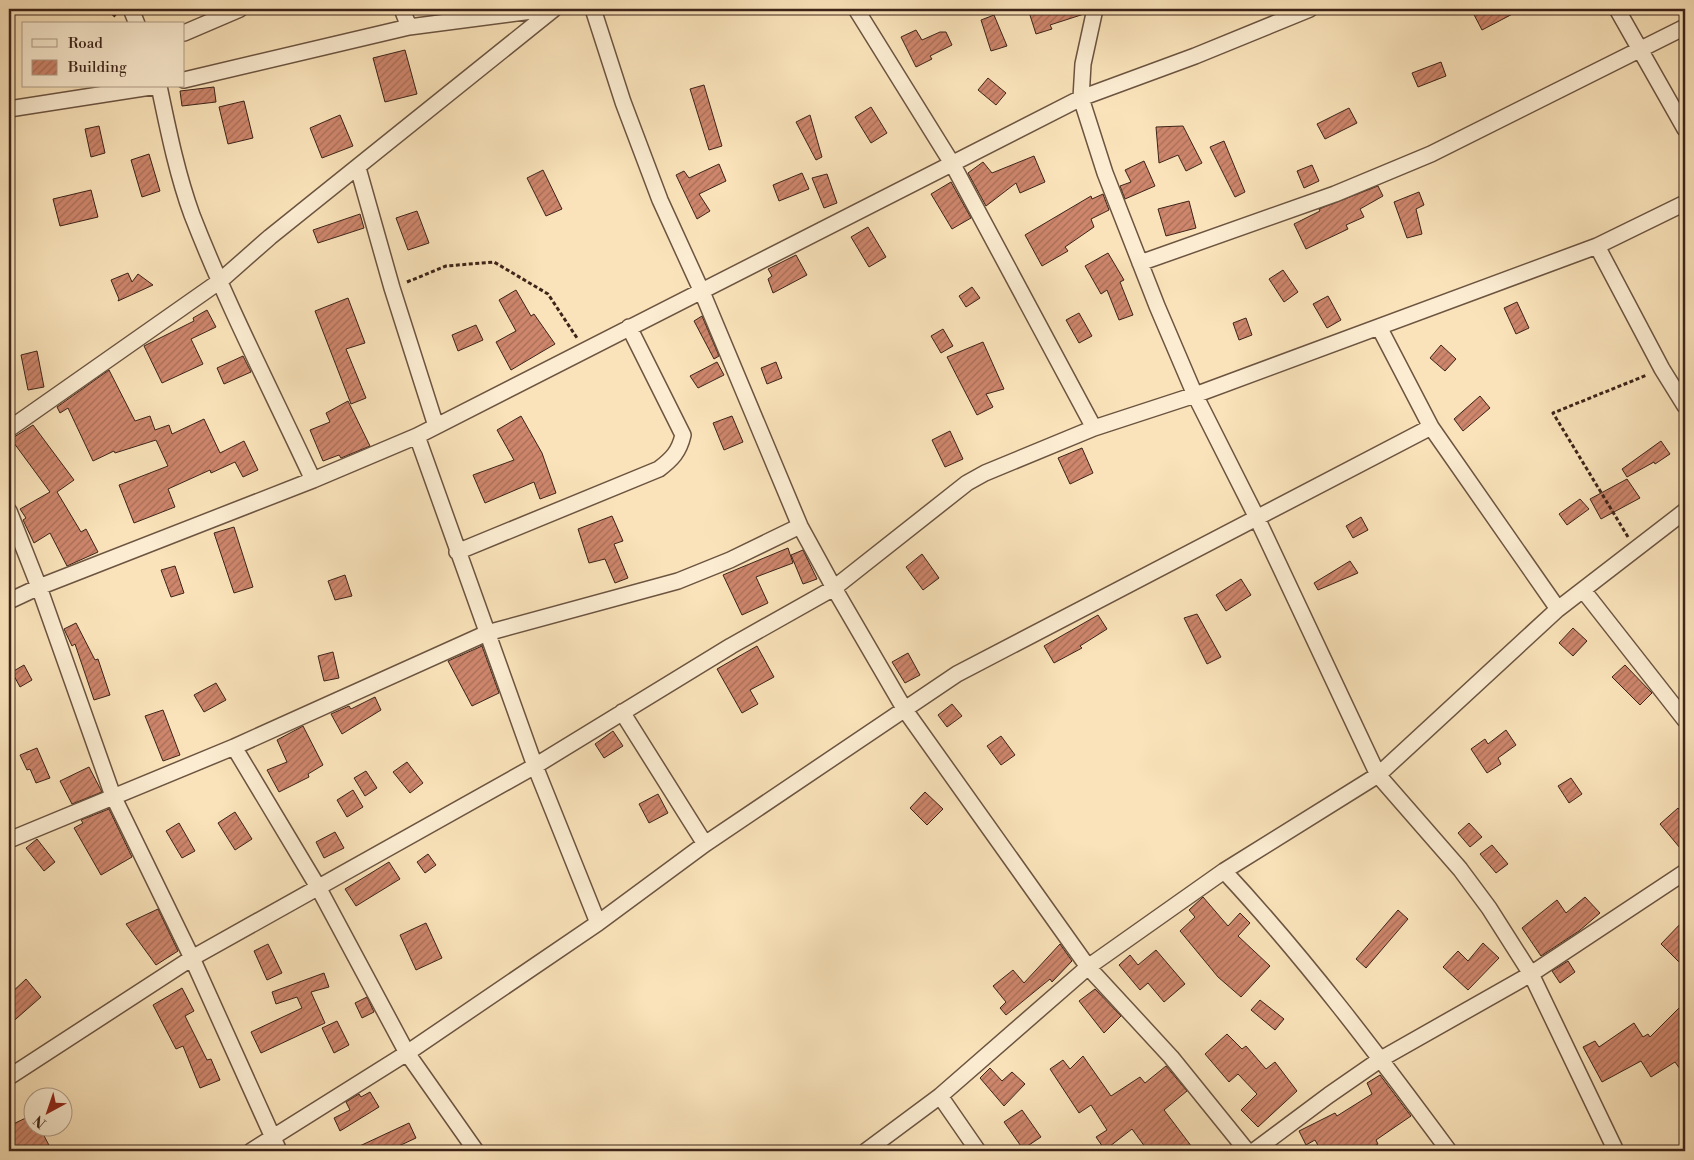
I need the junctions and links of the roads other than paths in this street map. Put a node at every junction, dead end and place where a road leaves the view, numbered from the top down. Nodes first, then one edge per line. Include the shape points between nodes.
1 (131, 9) edge
2 (240, 9) edge
3 (402, 9) edge
4 (547, 9) edge
5 (554, 9) edge
6 (593, 9) edge
7 (856, 9) edge
8 (1096, 9) edge
9 (1310, 9) edge
10 (1617, 9) edge
11 (137, 22) edge
12 (409, 27) junction
13 (1685, 27) edge
14 (185, 33) edge
15 (1639, 50) junction
16 (185, 80) edge
17 (145, 88) edge
18 (158, 88) edge
19 (1081, 98) junction
20 (9, 109) edge
21 (1685, 130) edge
22 (952, 165) junction
23 (358, 168) junction
24 (1685, 203) edge
25 (1597, 246) junction
26 (1140, 263) junction
27 (220, 282) junction
28 (702, 292) junction
29 (629, 327) junction
30 (1379, 327) junction
31 (1195, 395) junction
32 (1685, 406) edge
33 (436, 426) junction
34 (1431, 427) junction
35 (1094, 428) junction
36 (9, 429) edge
37 (417, 436) junction
38 (313, 480) junction
39 (9, 511) edge
40 (1685, 511) edge
41 (1256, 516) junction
42 (800, 526) junction
43 (457, 552) junction
44 (39, 587) junction
45 (834, 588) junction
46 (1583, 590) junction
47 (9, 601) edge
48 (1558, 609) junction
49 (487, 633) junction
50 (905, 710) junction
51 (622, 712) junction
52 (1685, 720) edge
53 (234, 747) junction
54 (535, 766) junction
55 (1378, 775) junction
56 (113, 796) junction
57 (9, 840) edge
58 (705, 844) junction
59 (1224, 871) junction
60 (1685, 872) edge
61 (318, 887) junction
62 (598, 923) junction
63 (192, 958) junction
64 (1088, 967) junction
65 (1531, 974) junction
66 (408, 1053) junction
67 (1381, 1059) junction
68 (9, 1077) edge
69 (940, 1096) junction
70 (276, 1145) edge
71 (1255, 1150) edge
72 (251, 1151) edge
73 (476, 1151) edge
74 (866, 1151) edge
75 (978, 1151) edge
76 (1449, 1151) edge
77 (1616, 1151) edge

1 - 11 street
2 - 14 street
3 - 12 street
4 - 12 street
5 - 23 street
6 - 28 street via 660,200
7 - 22 street
8 - 19 street via 1083,64
9 - 19 street
10 - 15 street
12 - 16 street
13 - 15 street
15 - 21 street
15 - 26 street via 1431,154 1335,194
17 - 20 street
18 - 27 street via 192,213
19 - 22 street
19 - 26 street via 1105,173
22 - 28 street
22 - 35 street
23 - 27 street via 270,237
23 - 33 street
24 - 25 street
25 - 30 street
25 - 32 street
26 - 31 street
27 - 36 street
27 - 38 street
28 - 29 street
28 - 42 street
29 - 33 street
29 - 43 street via 683,435 675,454 659,469
30 - 31 street
30 - 34 street
31 - 35 street
31 - 41 street
33 - 37 street
34 - 41 street
34 - 48 street
35 - 45 street via 967,483
37 - 38 street
37 - 43 street
38 - 44 street
39 - 44 street
40 - 46 street
41 - 50 street via 984,658
41 - 55 street
42 - 45 street
42 - 49 street via 730,560 678,580
43 - 49 street
44 - 47 street
44 - 56 street
45 - 50 street
45 - 51 street
46 - 48 street
46 - 52 street
48 - 55 street
49 - 53 street
49 - 54 street
50 - 58 street
50 - 64 street
51 - 54 street
51 - 58 street
53 - 56 street
53 - 61 street
54 - 61 street
54 - 62 street
55 - 59 street
55 - 65 street via 1460,869
56 - 57 street
56 - 63 street
58 - 62 street
59 - 64 street
59 - 67 street via 1275,926
60 - 65 street
61 - 63 street
61 - 66 street
62 - 66 street
63 - 68 street
63 - 70 street
64 - 69 street
64 - 71 street
65 - 67 street
65 - 77 street
66 - 70 street
66 - 73 street
67 - 71 street
67 - 76 street
69 - 74 street
69 - 75 street
70 - 72 street

